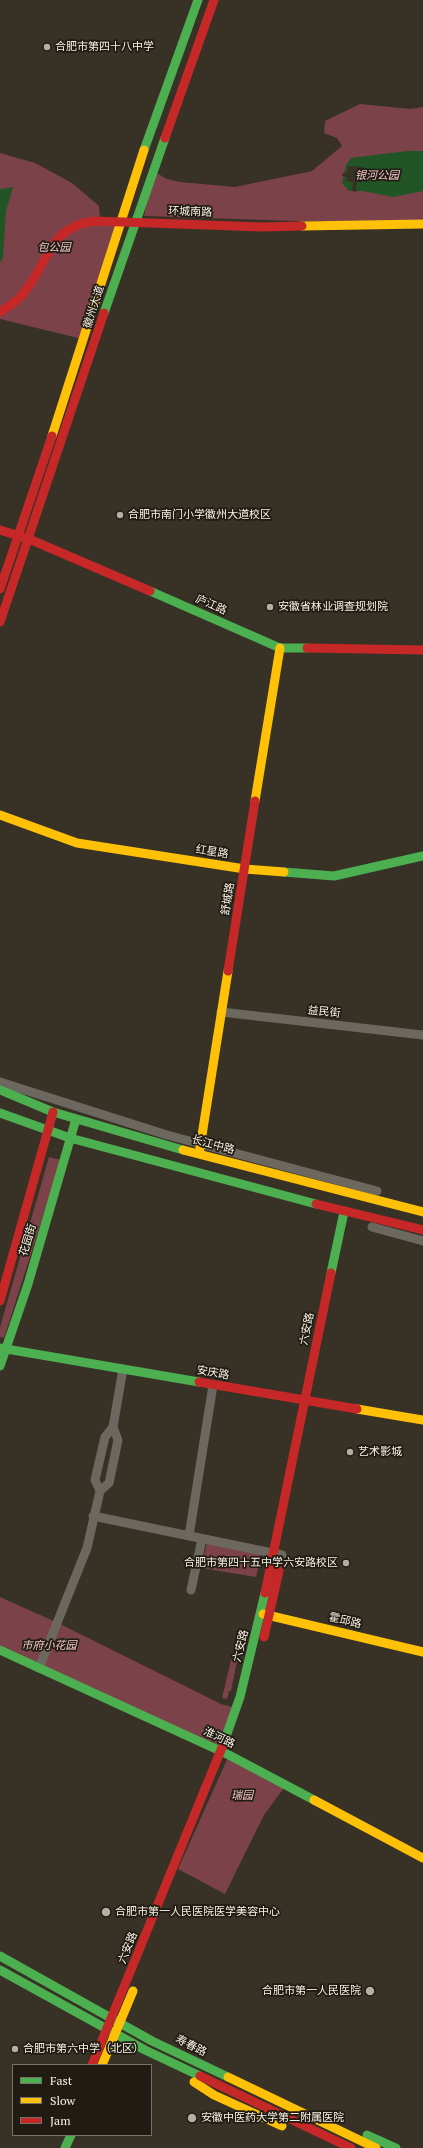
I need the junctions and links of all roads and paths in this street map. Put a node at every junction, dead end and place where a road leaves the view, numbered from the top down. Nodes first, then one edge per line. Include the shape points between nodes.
1 (198, 0) edge
2 (214, 0) edge
3 (120, 222) junction
4 (135, 222) junction
5 (423, 224) edge
6 (0, 312) edge
7 (0, 530) edge
8 (19, 536) junction
9 (29, 539) junction
10 (0, 589) edge
11 (0, 622) edge
12 (280, 648) junction
13 (423, 650) edge
14 (0, 816) edge
15 (423, 856) edge
16 (245, 869) junction
17 (221, 1012) junction
18 (423, 1035) edge
19 (0, 1082) edge
20 (0, 1090) edge
21 (52, 1112) junction
22 (0, 1113) edge
23 (76, 1119) junction
24 (0, 1120) edge
25 (46, 1133) junction
26 (70, 1141) junction
27 (200, 1144) junction
28 (199, 1154) junction
29 (423, 1204) edge
30 (423, 1212) edge
31 (347, 1216) junction
32 (423, 1230) edge
33 (423, 1241) edge
34 (0, 1301) edge
35 (3, 1349) edge
36 (0, 1366) edge
37 (123, 1369) junction
38 (213, 1385) junction
39 (308, 1402) junction
40 (423, 1420) edge
41 (113, 1427) junction
42 (100, 1491) junction
43 (93, 1516) junction
44 (188, 1536) junction
45 (202, 1539) junction
46 (278, 1554) junction
47 (191, 1590) dead end
48 (266, 1615) junction
49 (0, 1650) edge
50 (423, 1652) edge
51 (39, 1668) junction
52 (225, 1753) junction
53 (423, 1858) edge
54 (0, 1956) edge
55 (0, 1970) edge
56 (112, 2018) junction
57 (121, 2023) junction
58 (113, 2030) junction
59 (152, 2041) junction
60 (145, 2050) junction
61 (93, 2064) edge
62 (102, 2064) edge
63 (292, 2131) dead end
64 (62, 2136) edge
65 (71, 2136) edge
66 (56, 2148) edge
67 (66, 2148) edge
68 (352, 2148) edge
69 (376, 2148) edge
70 (396, 2148) edge

1 - 3 main road, 徽州大道 via 161,99
2 - 4 main road, 徽州大道
3 - 4 main road, 环城南路
3 - 6 main road, 环城南路 via 85,222 65,230 22,297
3 - 8 main road, 徽州大道
4 - 5 main road, 环城南路 via 262,227
4 - 9 main road, 徽州大道
7 - 8 main road, 庐江路
8 - 9 main road, 庐江路
8 - 10 main road, 徽州大道
9 - 11 main road, 徽州大道
9 - 12 main road, 庐江路
12 - 13 main road, 庐江路
12 - 16 main road, 舒城路
14 - 16 main road, 红星路 via 77,843
15 - 16 main road, 红星路 via 334,876
16 - 17 main road, 舒城路
17 - 18 street, 益民街
17 - 27 main road, 舒城路
19 - 27 street via 167,1136
20 - 21 main road, 长江中路
21 - 23 main road, 长江中路
21 - 25 main road, 花园街
22 - 25 main road
23 - 26 main road, 花园街
23 - 28 main road, 长江中路
24 - 25 street
25 - 26 main road
25 - 34 main road, 花园街
26 - 31 main road
26 - 35 main road, 花园街
27 - 28 main road, 舒城路
27 - 29 street
28 - 30 main road, 长江中路
31 - 32 main road
31 - 33 street
31 - 39 main road, 六安路
35 - 36 main road, 花园街
35 - 37 main road, 安庆路
37 - 38 main road, 安庆路
37 - 41 street
38 - 39 main road, 安庆路
38 - 44 street
39 - 40 main road, 安庆路
39 - 46 main road, 六安路
41 - 42 street via 105,1437 95,1480
41 - 42 street via 118,1440 109,1483
42 - 43 street
43 - 44 street
43 - 51 street via 87,1548
44 - 45 street
45 - 46 street
45 - 47 street
46 - 48 main road, 六安路
48 - 50 main road, 霍邱路
48 - 52 main road, 六安路
49 - 51 main road, 淮河路
51 - 52 main road, 淮河路
52 - 53 main road, 淮河路
52 - 56 main road, 六安路
52 - 57 main road, 六安路 via 178,1869
54 - 56 main road, 寿春路
55 - 58 main road, 寿春路
56 - 57 main road, 寿春路
56 - 58 main road, 六安路
57 - 58 main road, 六安路
57 - 59 main road, 寿春路
58 - 60 main road, 寿春路
58 - 61 main road, 六安路
58 - 62 main road, 六安路
59 - 69 main road, 寿春路
59 - 70 main road via 226,2067 328,2118
60 - 63 main road via 214,2095
60 - 68 main road, 寿春路
64 - 66 main road
65 - 67 main road

